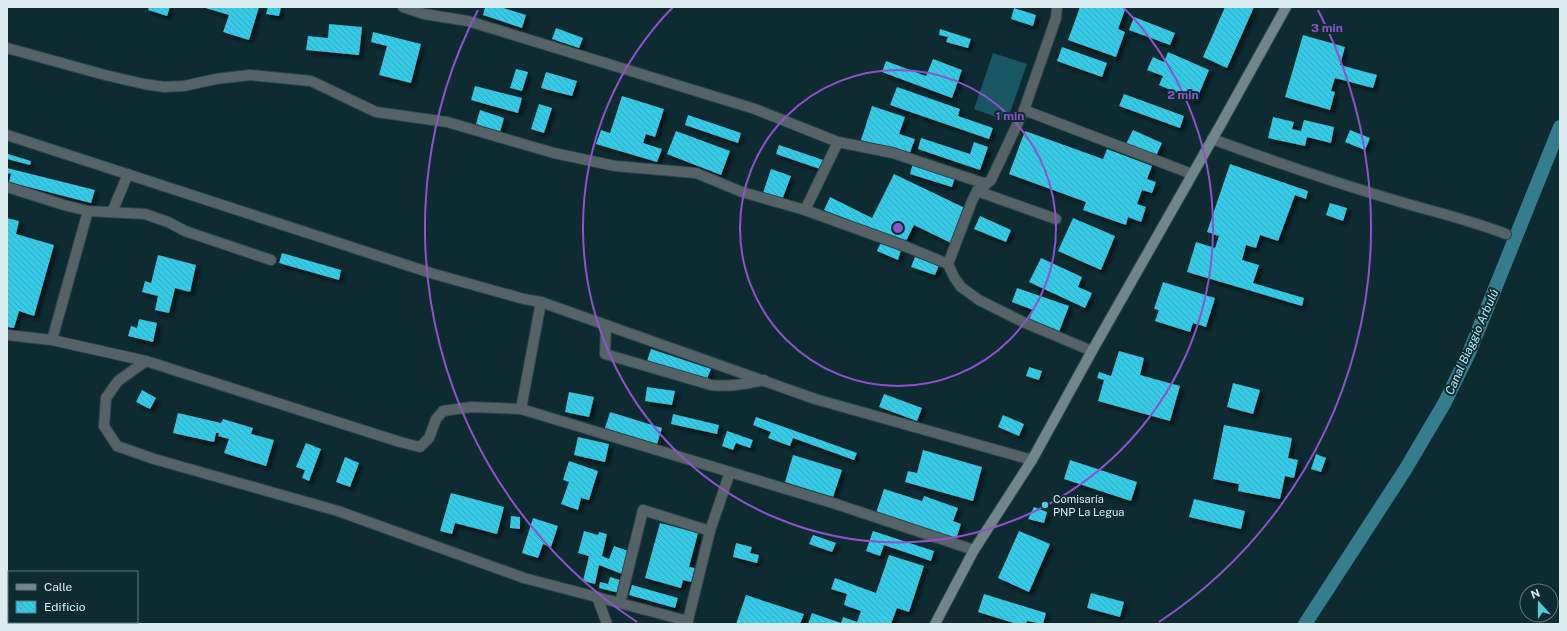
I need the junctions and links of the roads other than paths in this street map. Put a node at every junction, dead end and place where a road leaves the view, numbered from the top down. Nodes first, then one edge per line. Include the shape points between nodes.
1 (403, 7) edge
2 (1057, 7) edge
3 (1286, 7) edge
4 (7, 48) edge
5 (1024, 110) junction
6 (7, 135) edge
7 (1212, 139) junction
8 (838, 142) junction
9 (128, 174) junction
10 (1192, 174) junction
11 (986, 184) junction
12 (7, 187) edge
13 (977, 191) junction
14 (805, 210) junction
15 (88, 211) junction
16 (112, 212) junction
17 (1056, 219) dead end
18 (1506, 234) dead end
19 (271, 260) dead end
20 (948, 264) junction
21 (541, 302) junction
22 (606, 325) junction
23 (7, 335) edge
24 (52, 340) junction
25 (1092, 351) junction
26 (146, 361) junction
27 (764, 380) junction
28 (521, 409) junction
29 (1032, 460) junction
30 (730, 472) junction
31 (710, 531) junction
32 (974, 550) junction
33 (597, 597) junction
34 (620, 603) junction
35 (688, 623) edge
36 (607, 624) edge
37 (935, 624) edge

1 - 8 street via 424,14 468,21 755,109
2 - 5 street via 1056,18
3 - 7 main road
4 - 14 street via 118,78 164,87 250,75 311,81 376,112 447,122 554,154 615,166 696,173 742,192
5 - 10 street
5 - 11 street via 991,180
6 - 9 street
7 - 10 main road
7 - 18 street via 1292,168
8 - 11 street via 893,153
8 - 14 street
9 - 16 street
9 - 21 street via 434,274
10 - 25 main road
11 - 13 street
12 - 15 street
13 - 17 street
13 - 20 street
14 - 20 street
15 - 16 street
15 - 24 street
16 - 19 street via 145,214
20 - 25 street via 961,287 979,300 1025,323
21 - 22 street
21 - 28 street
22 - 27 street
22 - 27 street via 605,354 711,386 726,387
23 - 24 street
24 - 26 street
25 - 29 main road
26 - 28 street via 420,447 429,438 436,419 443,411 471,407
26 - 33 street via 118,381 106,398 104,426 118,446 154,459 338,511 524,578
27 - 29 street via 815,399
28 - 30 street
29 - 32 main road
30 - 31 street
30 - 32 street
31 - 34 street via 642,510
31 - 35 street
32 - 37 main road
33 - 34 street
33 - 36 street
34 - 35 street

